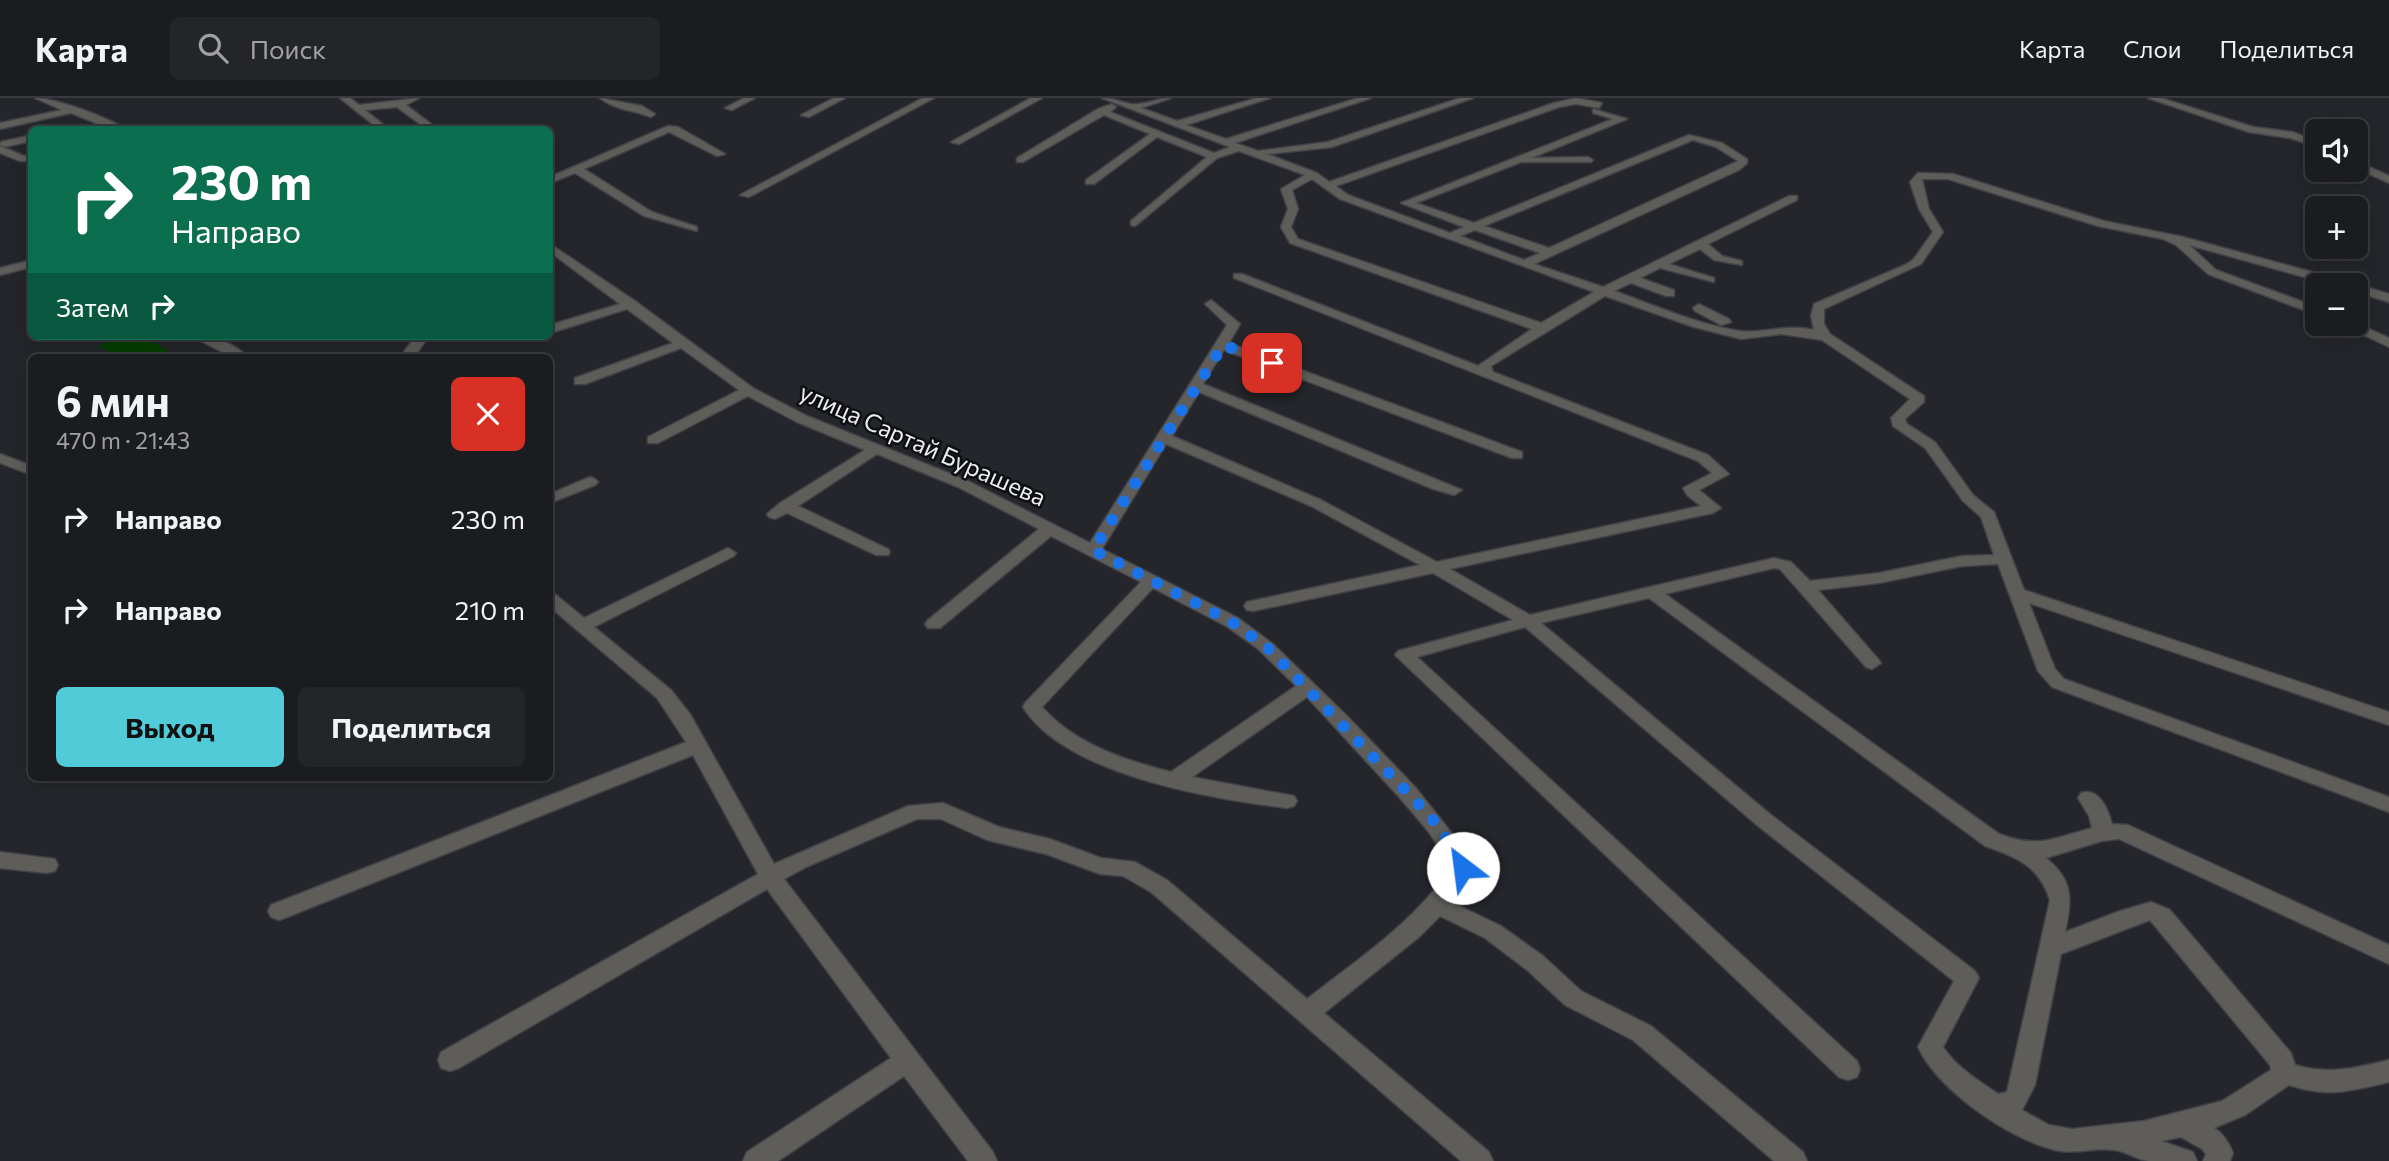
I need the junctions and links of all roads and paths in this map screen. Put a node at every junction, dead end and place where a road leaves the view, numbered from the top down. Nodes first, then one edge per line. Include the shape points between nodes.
1 (39, 98) edge
2 (344, 98) edge
3 (415, 98) edge
4 (604, 98) edge
5 (751, 98) edge
6 (841, 98) edge
7 (930, 98) edge
8 (1038, 98) edge
9 (1167, 98) edge
10 (1266, 98) edge
11 (1367, 98) edge
12 (1469, 98) edge
13 (2152, 98) edge
14 (1111, 100) edge
15 (399, 104) junction
16 (1135, 107) junction
17 (359, 108) junction
18 (729, 108) dead end
19 (75, 110) junction
20 (1101, 111) junction
21 (651, 114) dead end
22 (806, 115) dead end
23 (1178, 124) junction
24 (5, 125) edge
25 (113, 126) edge
26 (381, 126) edge
27 (429, 126) edge
28 (1158, 132) junction
29 (28, 135) edge
30 (28, 138) edge
31 (2305, 140) edge
32 (956, 142) dead end
33 (1228, 142) junction
34 (1, 146) edge
35 (1240, 147) junction
36 (1258, 152) junction
37 (720, 154) dead end
38 (1533, 155) junction
39 (1214, 156) junction
40 (28, 158) edge
41 (1020, 160) dead end
42 (1588, 160) dead end
43 (1516, 161) junction
44 (1555, 162) junction
45 (575, 168) junction
46 (2368, 170) edge
47 (1313, 175) junction
48 (553, 179) edge
49 (1344, 180) junction
50 (2389, 180) edge
51 (1090, 182) dead end
52 (1330, 185) junction
53 (745, 195) dead end
54 (1793, 198) dead end
55 (1409, 202) junction
56 (1384, 212) junction
57 (1135, 223) dead end
58 (1476, 226) junction
59 (693, 229) dead end
60 (1451, 236) junction
61 (2166, 236) junction
62 (1702, 245) junction
63 (553, 249) edge
64 (1552, 253) junction
65 (1715, 256) junction
66 (1669, 262) junction
67 (1738, 263) dead end
68 (28, 264) edge
69 (1524, 264) junction
70 (0, 272) edge
71 (2305, 274) edge
72 (1238, 276) dead end
73 (1632, 279) junction
74 (1710, 280) dead end
75 (1604, 292) junction
76 (2368, 292) edge
77 (1670, 293) dead end
78 (2389, 298) edge
79 (631, 304) junction
80 (1211, 304) dead end
81 (2305, 307) edge
82 (1699, 308) dead end
83 (553, 328) edge
84 (1542, 328) junction
85 (1759, 331) junction
86 (2368, 333) edge
87 (1826, 337) junction
88 (208, 340) edge
89 (221, 340) edge
90 (420, 340) edge
91 (214, 342) junction
92 (2389, 342) edge
93 (684, 343) junction
94 (1223, 345) junction
95 (236, 354) edge
96 (409, 354) edge
97 (1495, 357) junction
98 (1445, 358) junction
99 (1487, 374) junction
100 (580, 381) dead end
101 (1197, 386) junction
102 (748, 391) junction
103 (1165, 438) junction
104 (653, 440) dead end
105 (874, 450) junction
106 (1517, 455) dead end
107 (0, 458) edge
108 (28, 469) edge
109 (590, 482) dead end
110 (1454, 490) dead end
111 (553, 498) edge
112 (1051, 528) junction
113 (1093, 550) junction
114 (882, 552) dead end
115 (728, 553) dead end
116 (2006, 559) junction
117 (1436, 566) junction
118 (1151, 581) junction
119 (1806, 586) junction
120 (1652, 592) junction
121 (2015, 593) junction
122 (553, 602) edge
123 (1253, 606) dead end
124 (1528, 621) junction
125 (934, 624) dead end
126 (582, 626) junction
127 (1872, 663) dead end
128 (1308, 687) junction
129 (2389, 719) edge
130 (696, 746) junction
131 (1174, 780) junction
132 (2088, 798) dead end
133 (1287, 801) dead end
134 (2389, 805) edge
135 (2104, 832) junction
136 (2025, 853) junction
137 (0, 860) edge
138 (47, 865) dead end
139 (771, 878) junction
140 (1437, 905) junction
141 (279, 911) dead end
142 (2053, 947) junction
143 (2389, 955) edge
144 (1308, 1012) junction
145 (450, 1060) dead end
146 (906, 1061) junction
147 (1848, 1069) dead end
148 (2389, 1071) edge
149 (2284, 1072) junction
150 (1995, 1107) junction
151 (2183, 1124) junction
152 (2112, 1138) junction
153 (756, 1161) edge
154 (984, 1161) edge
155 (1480, 1161) edge
156 (1794, 1161) edge
157 (2184, 1161) edge
158 (2216, 1161) edge

1 - 19 street
2 - 17 street
3 - 15 street
4 - 21 street
5 - 18 street
6 - 22 street
7 - 53 street
8 - 32 street
9 - 16 street
10 - 23 street
11 - 33 street
12 - 36 street via 1329,145
13 - 31 street via 2252,130
14 - 16 street
14 - 20 street
15 - 17 street
15 - 27 street
16 - 23 street
17 - 26 street
19 - 24 street
19 - 25 street
20 - 28 street
20 - 41 street
23 - 33 street
24 - 29 street
28 - 39 street
28 - 51 street
30 - 34 street
33 - 35 street
34 - 40 street
35 - 36 street
35 - 39 street
36 - 47 street
36 - 49 street
37 - 45 street via 668,129
38 - 43 street
38 - 44 street
38 - 49 street via 1622,120 1568,102
39 - 57 street
42 - 44 street
43 - 44 street
43 - 55 street
45 - 48 street
45 - 59 street via 648,214
46 - 50 street
47 - 52 street
47 - 84 street via 1286,189 1293,209 1286,227 1294,241
49 - 52 street
52 - 56 street via 1344,197
54 - 62 street
55 - 56 street
55 - 58 street
56 - 60 street
58 - 60 street
58 - 64 street
58 - 64 street via 1692,137 1719,145 1744,162
60 - 69 street
61 - 71 street
61 - 81 street via 2212,272
61 - 87 street via 2119,229 1949,176 1922,174 1915,177 1917,190 1938,232 1917,262 1854,294 1805,310
62 - 65 street
62 - 66 street
63 - 79 street, улица Сартай Бурашева
64 - 69 street
65 - 66 street
65 - 67 street
66 - 73 street
66 - 74 street
68 - 70 street
69 - 75 street
72 - 98 street
73 - 75 street
73 - 77 street
75 - 84 street
75 - 85 street via 1743,338
76 - 78 street
79 - 83 street
79 - 93 street, улица Сартай Бурашева
80 - 94 street via 1234,324
82 - 85 street via 1716,319
84 - 97 street
85 - 87 street
86 - 92 street
87 - 116 street via 1919,399 1898,418 1900,426 1930,445 1968,498 1989,515
88 - 91 street
89 - 91 street
90 - 96 street
91 - 95 street
93 - 100 street
93 - 102 street, улица Сартай Бурашева
94 - 101 street
94 - 106 street
97 - 98 street
97 - 99 street via 1484,365
98 - 99 street
99 - 117 street via 1703,458 1722,474 1691,488 1713,508
101 - 103 street
101 - 110 street
102 - 104 street
102 - 105 street, улица Сартай Бурашева
103 - 113 street
103 - 117 street via 1316,503
105 - 112 street, улица Сартай Бурашева via 963,484
105 - 114 street via 780,510
107 - 108 street
109 - 111 street
112 - 113 street, улица Сартай Бурашева
112 - 125 street
113 - 118 street, улица Сартай Бурашева
115 - 126 street
116 - 119 street via 1962,561 1879,579
116 - 121 street
117 - 123 street
117 - 124 street
118 - 128 street, улица Сартай Бурашева via 1232,622 1268,648
118 - 131 street via 1032,707 1061,735 1094,754
119 - 120 street via 1785,565 1774,562
119 - 127 street
120 - 124 street
120 - 136 street via 1993,840
121 - 129 street
121 - 134 street via 2048,671 2059,683
122 - 126 street
124 - 147 street via 1404,655
124 - 150 street via 1765,820 1967,978 1930,1047 1939,1066
126 - 130 street via 664,694
128 - 131 street
128 - 140 street, улица Сартай Бурашева via 1430,816 1462,859 1463,868
130 - 139 street
130 - 141 street
131 - 133 street via 1242,797
132 - 135 street
135 - 136 street via 2064,847
135 - 143 street via 2121,831
136 - 142 street via 2040,862 2058,886 2061,900
137 - 138 street
139 - 144 street via 915,811 943,811 994,834 1143,876
139 - 145 street
139 - 146 street
140 - 144 street
140 - 156 street via 1493,932 1573,998 1642,1033
142 - 149 street via 2127,917 2151,911 2162,916 2282,1061
142 - 150 street via 2022,1085 2016,1101
144 - 155 street
146 - 153 street
146 - 154 street
148 - 149 street via 2338,1083
149 - 151 street via 2233,1109
150 - 152 street via 2055,1139
151 - 152 street
151 - 158 street via 2211,1140 2220,1153
152 - 157 street

